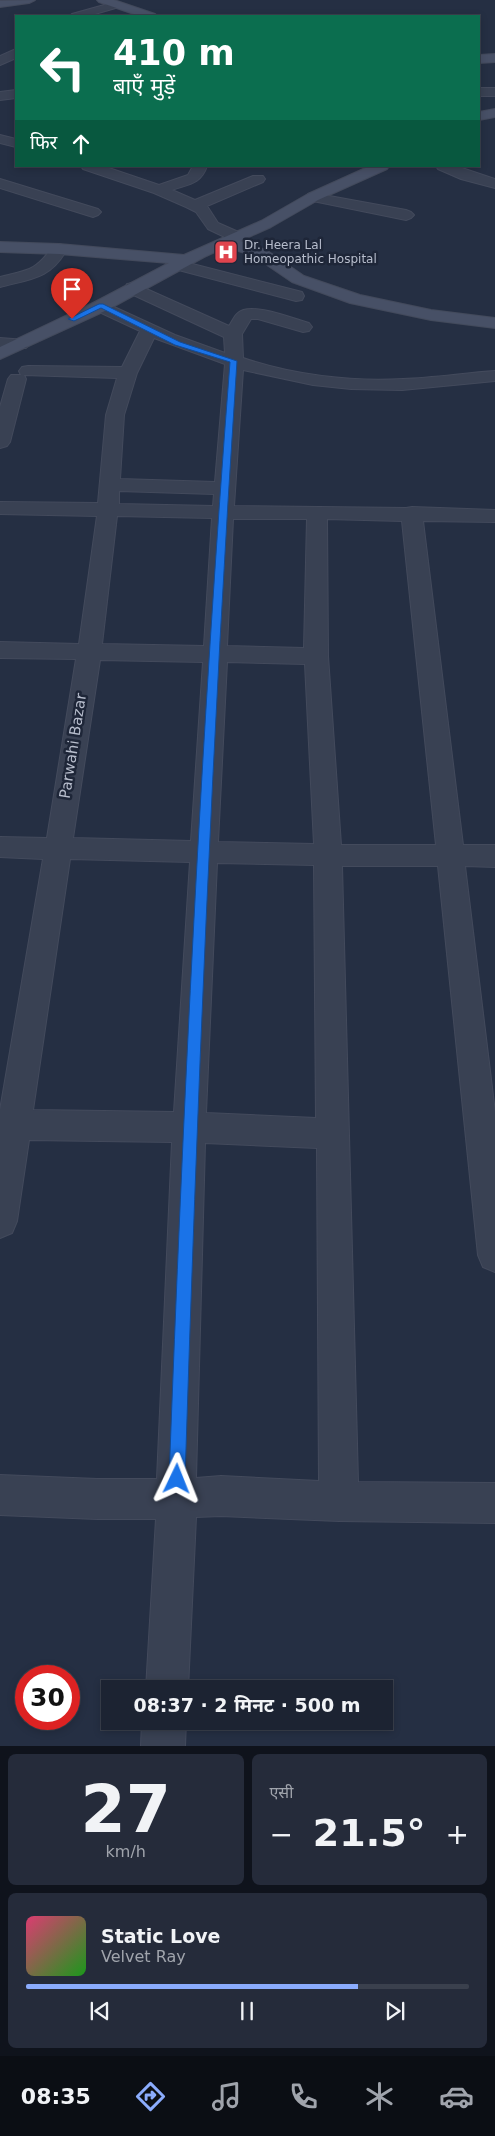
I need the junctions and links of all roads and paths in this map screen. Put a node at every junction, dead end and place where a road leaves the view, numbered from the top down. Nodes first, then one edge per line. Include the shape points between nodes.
1 (29, 0) edge
2 (103, 0) edge
3 (0, 4) edge
4 (115, 6) junction
5 (80, 15) edge
6 (148, 15) edge
7 (15, 54) edge
8 (0, 61) edge
9 (480, 92) edge
10 (495, 92) edge
11 (495, 113) edge
12 (480, 116) edge
13 (91, 167) edge
14 (200, 167) edge
15 (380, 167) edge
16 (445, 167) edge
17 (258, 180) dead end
18 (0, 183) edge
19 (495, 184) edge
20 (159, 190) junction
21 (313, 197) junction
22 (194, 206) junction
23 (93, 212) dead end
24 (406, 215) dead end
25 (231, 240) junction
26 (0, 247) edge
27 (60, 249) junction
28 (182, 262) junction
29 (0, 282) edge
30 (133, 288) junction
31 (296, 296) dead end
32 (101, 306) junction
33 (495, 322) edge
34 (303, 327) dead end
35 (150, 330) junction
36 (0, 343) edge
37 (20, 344) junction
38 (233, 348) junction
39 (0, 354) edge
40 (128, 373) junction
41 (495, 376) edge
42 (0, 442) edge
43 (109, 497) junction
44 (224, 500) junction
45 (0, 508) edge
46 (317, 513) junction
47 (412, 514) junction
48 (495, 516) edge
49 (0, 650) edge
50 (89, 652) junction
51 (215, 653) junction
52 (316, 656) junction
53 (0, 847) edge
54 (57, 849) junction
55 (204, 852) junction
56 (451, 854) junction
57 (328, 855) junction
58 (495, 856) edge
59 (485, 1066) edge
60 (8, 1125) edge
61 (189, 1127) junction
62 (331, 1134) junction
63 (493, 1202) edge
64 (0, 1220) edge
65 (495, 1255) edge
66 (0, 1495) edge
67 (176, 1498) junction
68 (339, 1501) junction
69 (495, 1503) edge
70 (168, 1680) edge
71 (164, 1730) edge
72 (163, 1746) edge

1 - 3 street
2 - 4 street
4 - 5 street
4 - 6 street
7 - 8 street
9 - 10 street
11 - 12 street
13 - 20 street
14 - 20 street via 193,178
15 - 21 street
16 - 19 street
17 - 22 street
18 - 23 street
20 - 22 street
21 - 24 street
21 - 25 street
22 - 25 street via 201,209 213,226
25 - 28 street
25 - 33 street via 323,290 431,315
26 - 27 street
27 - 28 street
27 - 29 street via 52,263 41,270
28 - 30 street
28 - 31 street
30 - 32 street
30 - 38 street
32 - 35 street
32 - 37 street
34 - 38 street via 249,313 244,316
35 - 38 street via 178,343
35 - 40 street, Parwahi Bazar
36 - 37 street
37 - 39 street
38 - 41 street via 286,375 353,384 390,385
38 - 44 street
40 - 42 street via 23,375
40 - 43 street, Parwahi Bazar via 115,415
43 - 44 street
43 - 45 street
43 - 50 street, Parwahi Bazar
44 - 46 street
44 - 51 street
46 - 47 street
46 - 52 street
47 - 48 street
47 - 56 street
49 - 50 street
50 - 51 street
50 - 54 street, Parwahi Bazar
51 - 52 street
51 - 55 street
52 - 57 street
53 - 54 street
54 - 55 street
54 - 60 street, Parwahi Bazar
55 - 57 street
55 - 61 street
56 - 57 street
56 - 58 street
56 - 59 street
57 - 62 street
59 - 63 street
60 - 61 street
60 - 64 street, Parwahi Bazar
61 - 62 street
61 - 67 street
62 - 68 street
63 - 65 street
66 - 67 street
67 - 68 street via 221,1496
67 - 70 street
68 - 69 street
71 - 72 street

